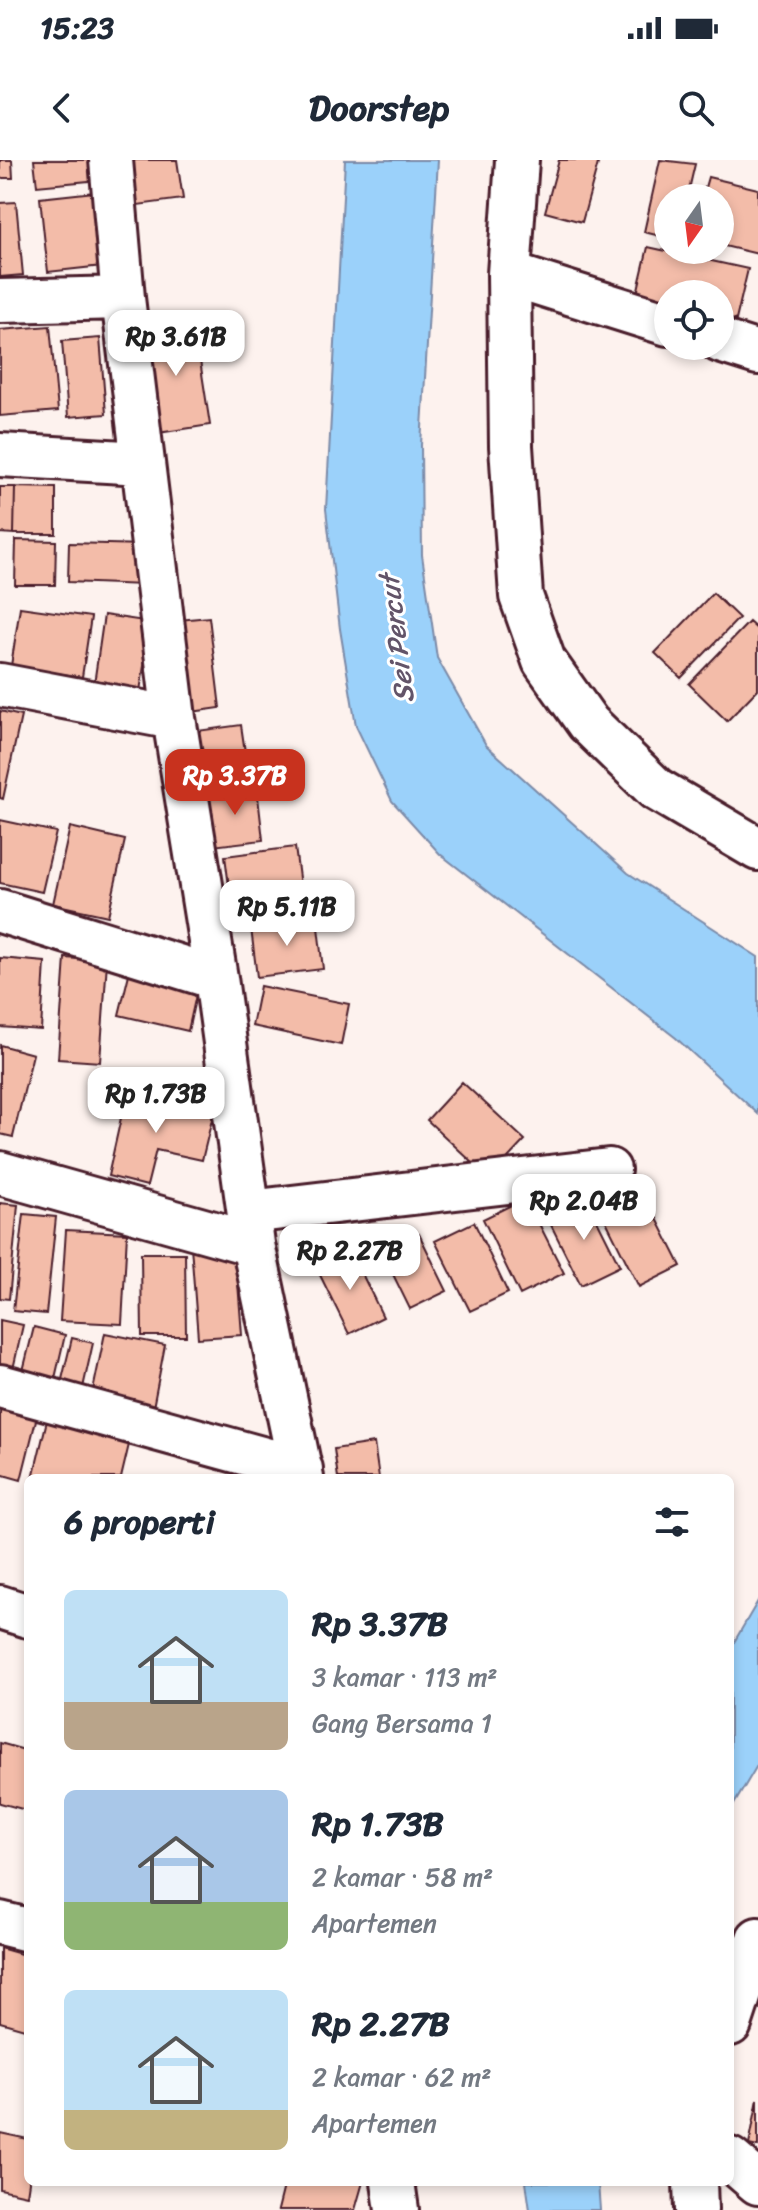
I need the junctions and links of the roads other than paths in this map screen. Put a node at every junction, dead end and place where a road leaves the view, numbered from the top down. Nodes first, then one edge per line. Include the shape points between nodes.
1 (111, 160) edge
2 (517, 160) edge
3 (509, 274) junction
4 (123, 298) junction
5 (0, 301) edge
6 (654, 320) edge
7 (734, 345) edge
8 (758, 353) edge
9 (0, 455) edge
10 (143, 463) junction
11 (0, 685) edge
12 (174, 718) junction
13 (758, 849) edge
14 (0, 911) edge
15 (216, 978) junction
16 (609, 1170) dead end
17 (0, 1173) edge
18 (251, 1228) junction
19 (0, 1386) edge
20 (302, 1474) edge
21 (0, 1607) edge
22 (24, 1615) edge
23 (0, 1923) edge
24 (24, 1929) edge
25 (758, 1939) edge
26 (734, 2012) edge
27 (734, 2162) edge
28 (758, 2183) edge
29 (394, 2186) edge
30 (695, 2186) edge
31 (397, 2210) edge
32 (696, 2210) edge

1 - 4 street
2 - 3 street
3 - 6 street
3 - 13 street via 511,446 521,596 544,661 588,723 656,789
4 - 5 street
4 - 10 street
7 - 8 street
9 - 10 street
10 - 12 street
11 - 12 street
12 - 15 street
14 - 15 street
15 - 18 street
16 - 18 street
17 - 18 street
18 - 20 street
19 - 20 street
21 - 22 street
23 - 24 street
25 - 26 street
27 - 28 street
29 - 31 street
30 - 32 street

